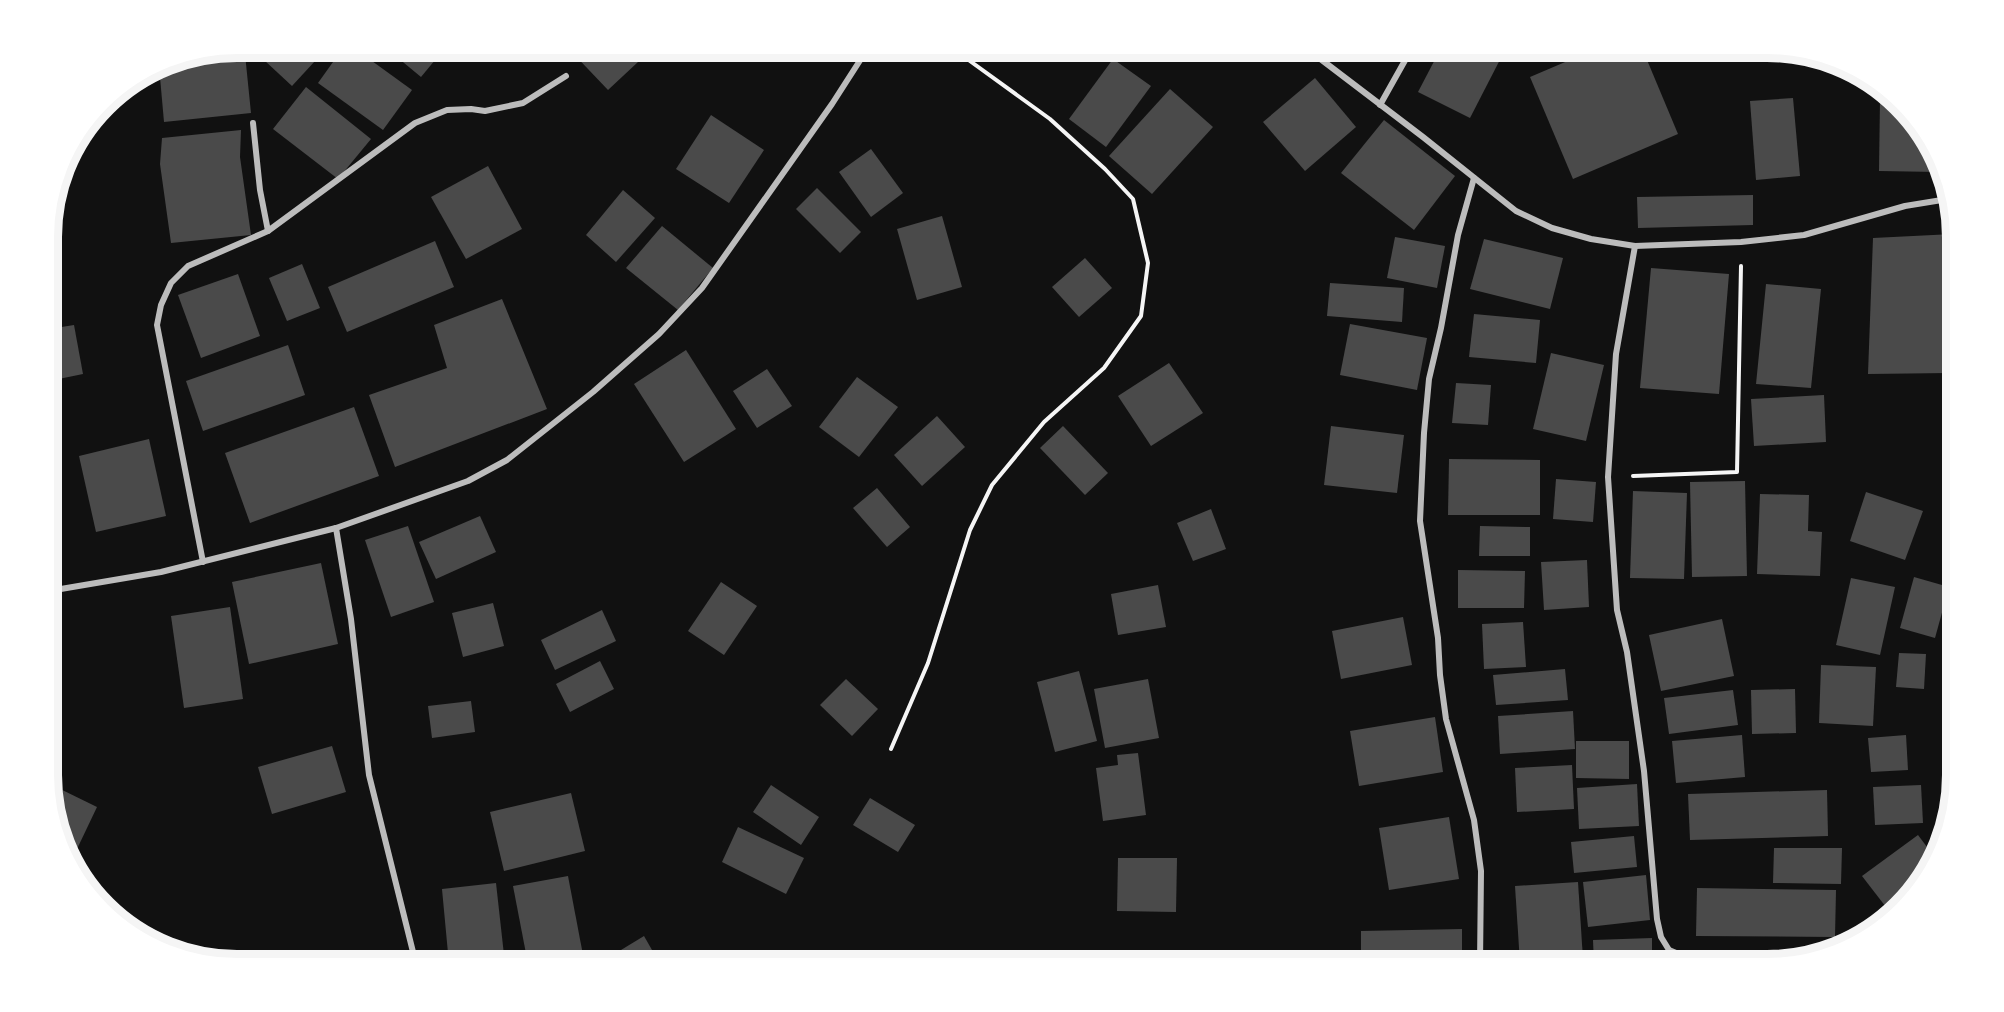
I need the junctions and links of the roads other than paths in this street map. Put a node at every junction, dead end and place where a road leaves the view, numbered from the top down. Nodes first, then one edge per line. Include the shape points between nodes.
1 (1319, 58) edge
2 (1406, 58) edge
3 (861, 59) edge
4 (566, 76) dead end
5 (1380, 105) junction
6 (253, 123) dead end
7 (1474, 178) junction
8 (1941, 200) edge
9 (268, 231) junction
10 (1635, 246) junction
11 (336, 528) junction
12 (203, 562) junction
13 (58, 589) edge
14 (1669, 950) junction
15 (1480, 953) edge
16 (1668, 953) edge
17 (1676, 953) edge
18 (413, 954) edge

1 - 5 street
2 - 5 street
3 - 11 street via 733,246 702,288 659,334 507,460 468,481
4 - 9 street via 523,103 485,111 447,110 415,123
5 - 7 street
6 - 9 street
7 - 10 street via 1516,211 1552,228
7 - 15 street via 1458,235 1429,380 1420,521 1446,719 1474,820 1480,861
8 - 10 street via 1905,206 1804,235
9 - 12 street via 188,266 171,283 157,325
10 - 14 street via 1616,354 1608,477 1617,610 1644,771 1657,919
11 - 12 street
11 - 18 street via 369,775
12 - 13 street
14 - 16 street
14 - 17 street

